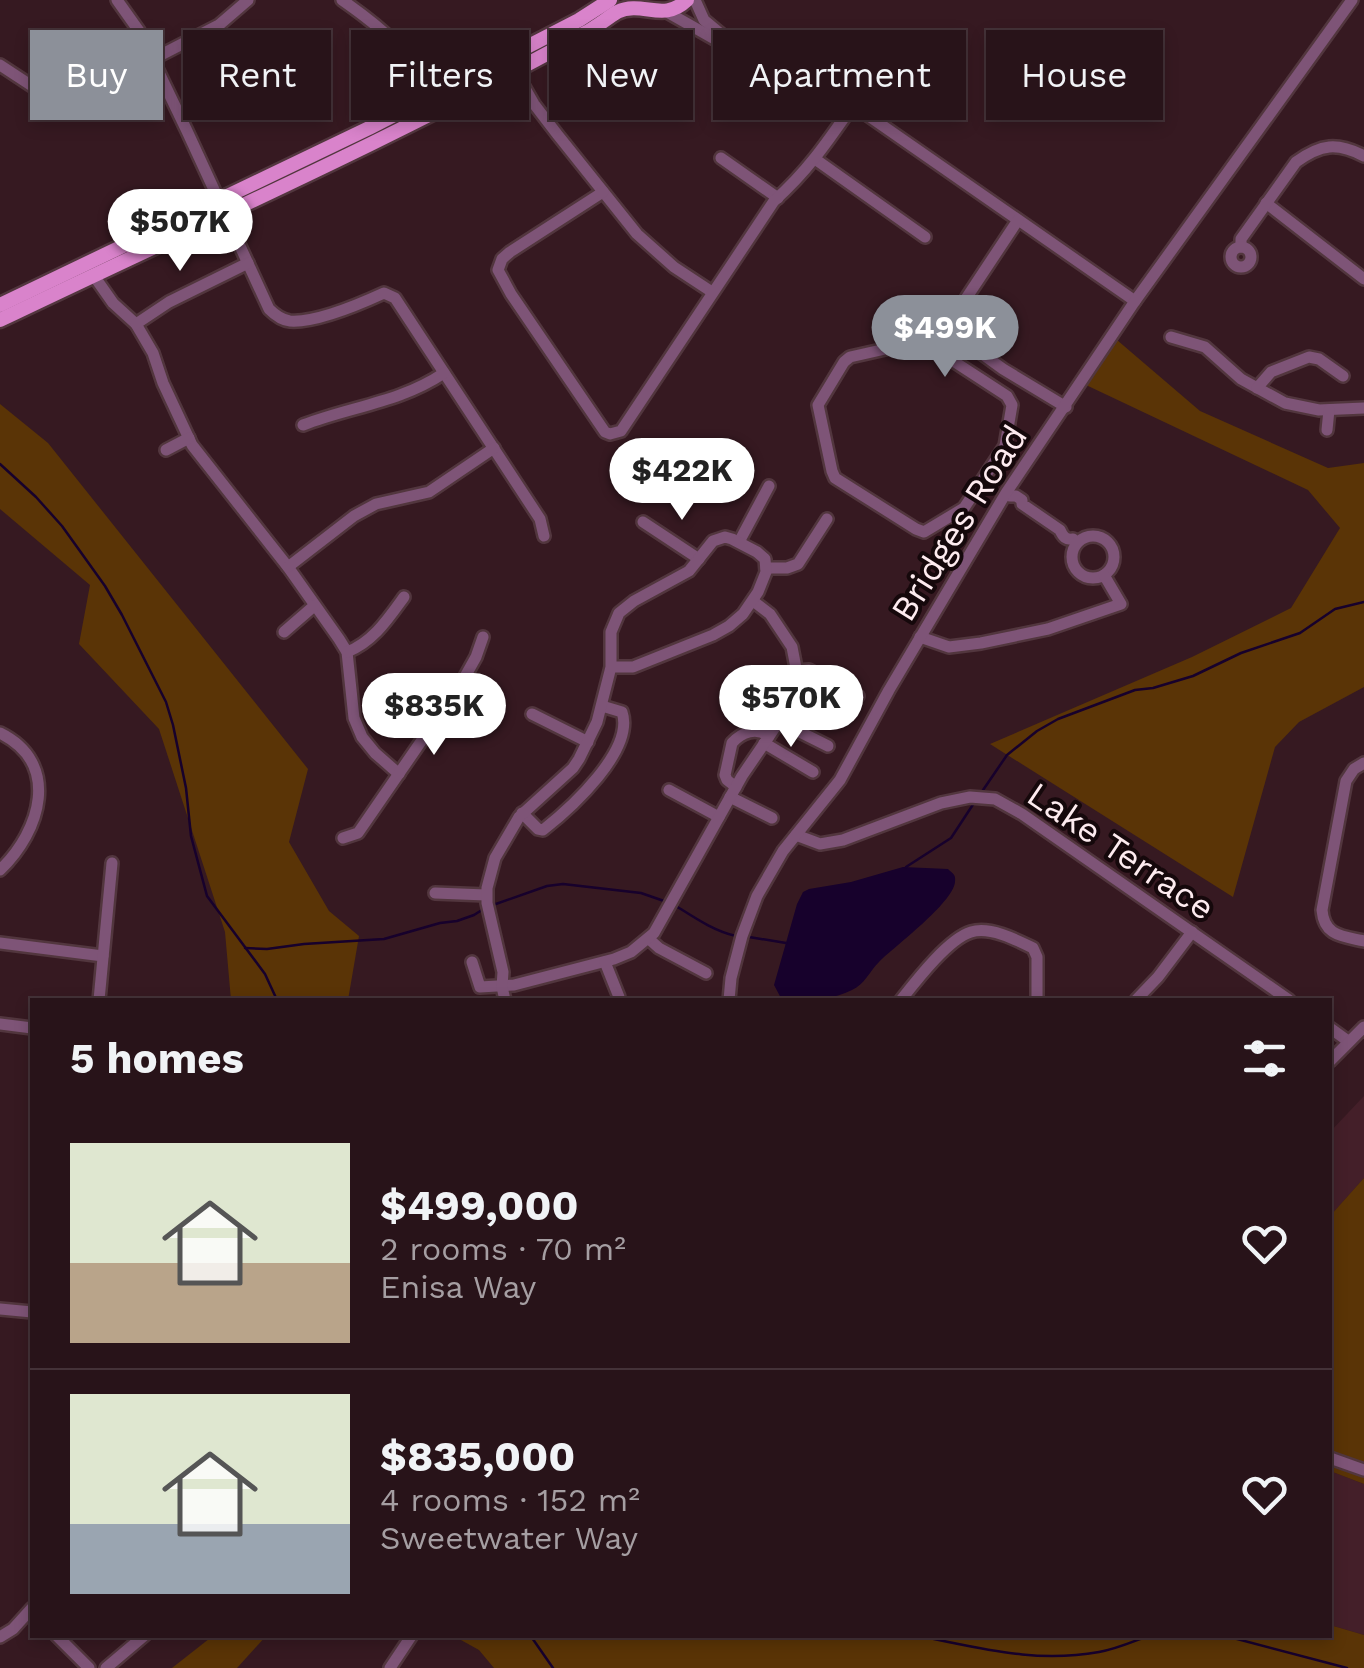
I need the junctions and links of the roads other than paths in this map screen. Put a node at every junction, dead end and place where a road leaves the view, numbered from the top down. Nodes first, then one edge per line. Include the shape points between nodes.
1 (117, 0) edge
2 (248, 0) edge
3 (342, 0) edge
4 (610, 0) edge
5 (691, 0) edge
6 (1352, 0) edge
7 (645, 4) edge
8 (667, 12) junction
9 (138, 30) edge
10 (384, 30) edge
11 (717, 30) edge
12 (713, 38) edge
13 (529, 46) edge
14 (163, 53) edge
15 (529, 63) edge
16 (0, 65) edge
17 (163, 81) edge
18 (30, 85) edge
19 (529, 95) edge
20 (385, 120) edge
21 (408, 120) edge
22 (842, 120) edge
23 (875, 120) edge
24 (1364, 156) edge
25 (721, 158) dead end
26 (815, 159) junction
27 (602, 192) junction
28 (778, 198) junction
29 (1266, 203) junction
30 (221, 208) junction
31 (1018, 220) junction
32 (924, 237) dead end
33 (1242, 247) dead end
34 (248, 263) junction
35 (94, 276) junction
36 (1364, 278) edge
37 (712, 292) junction
38 (1136, 301) junction
39 (0, 305) edge
40 (0, 320) edge
41 (136, 324) junction
42 (1171, 338) dead end
43 (444, 373) junction
44 (1343, 376) dead end
45 (1258, 388) junction
46 (1066, 407) junction
47 (1364, 408) edge
48 (1328, 410) junction
49 (303, 425) dead end
50 (1327, 430) dead end
51 (188, 438) junction
52 (494, 448) junction
53 (166, 450) dead end
54 (984, 479) junction
55 (769, 486) dead end
56 (1008, 494) junction
57 (827, 519) dead end
58 (643, 522) dead end
59 (544, 536) dead end
60 (1068, 536) junction
61 (738, 542) junction
62 (699, 559) junction
63 (288, 567) junction
64 (766, 568) junction
65 (1104, 575) junction
66 (404, 597) dead end
67 (753, 601) junction
68 (314, 606) junction
69 (284, 632) dead end
70 (483, 637) dead end
71 (920, 637) junction
72 (347, 652) junction
73 (611, 668) junction
74 (797, 670) junction
75 (858, 696) dead end
76 (602, 706) junction
77 (532, 714) dead end
78 (782, 720) junction
79 (0, 733) edge
80 (766, 739) junction
81 (588, 742) junction
82 (828, 746) dead end
83 (1364, 763) edge
84 (813, 772) dead end
85 (398, 774) junction
86 (669, 790) dead end
87 (733, 792) junction
88 (522, 813) junction
89 (719, 817) junction
90 (772, 818) dead end
91 (796, 834) junction
92 (344, 838) dead end
93 (112, 863) dead end
94 (0, 870) edge
95 (435, 893) dead end
96 (486, 895) junction
97 (1192, 932) junction
98 (649, 939) junction
99 (1364, 941) edge
100 (0, 943) edge
101 (103, 956) junction
102 (472, 962) dead end
103 (605, 962) junction
104 (706, 974) dead end
105 (507, 991) edge
106 (99, 998) edge
107 (617, 998) edge
108 (729, 998) edge
109 (903, 998) edge
110 (1037, 998) edge
111 (1138, 998) edge
112 (1286, 998) edge
113 (0, 1024) edge
114 (30, 1028) edge
115 (1364, 1028) edge
116 (1332, 1029) edge
117 (1348, 1041) junction
118 (1332, 1059) edge
119 (0, 1309) edge
120 (30, 1312) edge
121 (1332, 1459) edge
122 (1364, 1470) edge
123 (30, 1612) edge
124 (0, 1637) edge
125 (59, 1638) edge
126 (141, 1638) edge
127 (410, 1638) edge
128 (89, 1668) edge
129 (106, 1668) edge
130 (390, 1668) edge

1 - 9 street
2 - 14 street via 220,24
3 - 10 street
4 - 13 main road
5 - 8 main road
5 - 11 street
6 - 38 street, Bridges Road
7 - 8 main road
7 - 15 main road via 621,10
8 - 12 street
16 - 18 street
17 - 30 street
19 - 27 street
20 - 30 main road
21 - 30 main road
22 - 26 street
23 - 31 street
24 - 29 street via 1349,148 1318,148 1296,162
25 - 28 street
26 - 28 street
26 - 32 street
27 - 37 street via 652,250
27 - 37 street via 513,250 498,270 605,432 620,431 627,422
28 - 37 street
29 - 33 street via 1240,239
29 - 36 street
30 - 34 street
30 - 35 main road
30 - 39 main road
31 - 38 street
31 - 46 street via 958,311 952,332
34 - 41 street
34 - 43 street via 268,309 289,321 384,293 395,298
35 - 40 main road
35 - 41 street
38 - 46 street, Bridges Road
41 - 51 street
42 - 45 street via 1205,347
43 - 49 street via 404,396
43 - 52 street
44 - 45 street via 1310,358 1271,372
45 - 48 street via 1294,406
46 - 56 street, Bridges Road
47 - 48 street
48 - 50 street
51 - 53 street
51 - 63 street
52 - 59 street
52 - 63 street via 429,492 354,516
54 - 54 street via 958,513 927,531 916,529 835,478 819,401 850,357 927,344 1011,401 1007,441
54 - 56 street
55 - 61 street
56 - 60 street via 1012,503
56 - 71 street, Bridges Road
57 - 64 street via 798,564
58 - 62 street
60 - 65 street via 1074,568 1090,578
60 - 65 street via 1109,545 1112,565
61 - 62 street via 716,539
61 - 64 street via 762,557
62 - 73 street via 619,614 611,632
63 - 68 street
64 - 67 street
65 - 71 street via 1121,604 981,643 949,646
66 - 72 street via 371,637
67 - 73 street via 719,632 633,667
67 - 74 street via 788,638
68 - 69 street
68 - 72 street
70 - 85 street via 462,682
71 - 91 street, Bridges Road via 840,780
72 - 85 street via 354,718 362,737
73 - 76 street
74 - 75 street
74 - 78 street via 793,701
76 - 81 street
76 - 88 street via 625,718 608,765 544,830
77 - 81 street
78 - 80 street
78 - 82 street
79 - 94 street via 29,756 40,791 27,832
80 - 84 street
80 - 87 street
80 - 87 street via 759,730 732,743 725,776
81 - 88 street via 573,768
83 - 99 street via 1346,781 1322,910 1332,933
85 - 92 street via 358,833
86 - 89 street
87 - 89 street
87 - 90 street
88 - 96 street via 495,858
89 - 98 street
91 - 97 street, Lake Terrace via 820,844 843,840 941,803 995,799
91 - 108 street, Bridges Road via 757,896
93 - 101 street
95 - 96 street
96 - 105 street
97 - 111 street
97 - 112 street, Lake Terrace
98 - 103 street
98 - 104 street
100 - 101 street
101 - 106 street
102 - 105 street via 480,987
103 - 105 street
103 - 107 street
109 - 110 street via 952,944 983,931 1033,948
113 - 114 street
115 - 117 street
116 - 117 street
117 - 118 street
119 - 120 street
121 - 122 street
123 - 124 street
125 - 128 street
126 - 129 street
127 - 130 street

